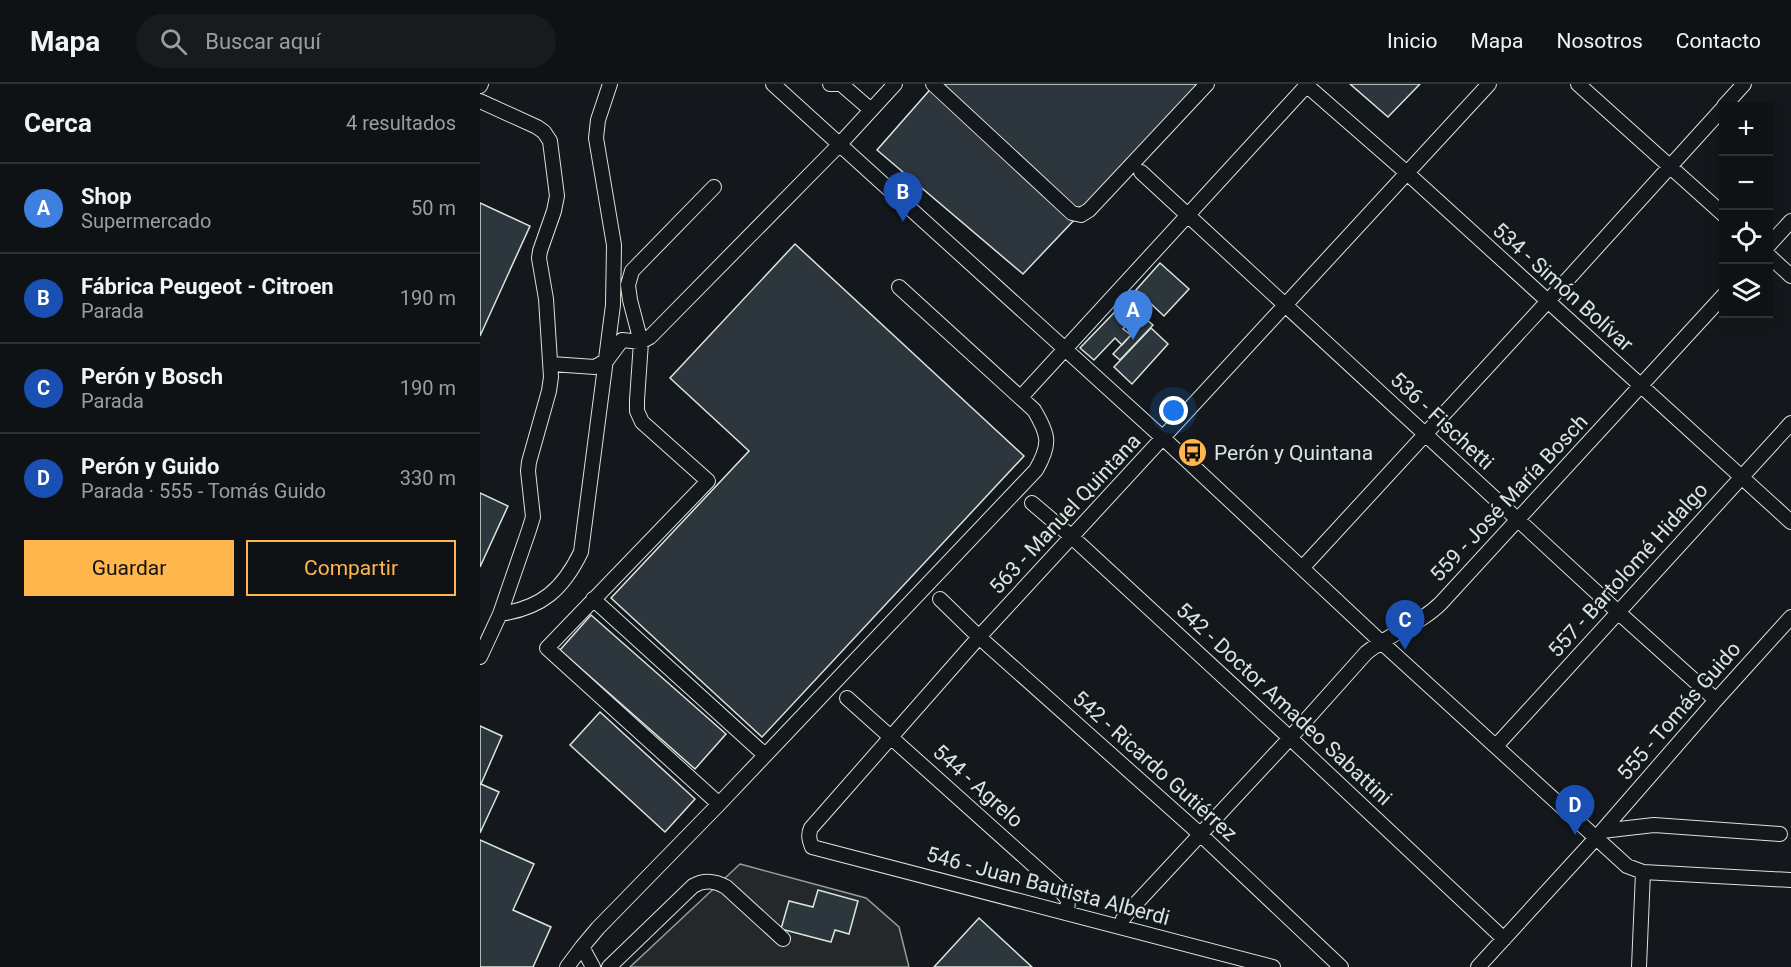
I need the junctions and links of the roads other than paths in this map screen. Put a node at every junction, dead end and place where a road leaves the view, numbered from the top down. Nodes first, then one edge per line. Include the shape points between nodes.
1 (610, 84) edge
2 (773, 84) edge
3 (830, 84) edge
4 (895, 84) edge
5 (933, 84) edge
6 (1207, 84) edge
7 (1307, 84) edge
8 (1489, 84) edge
9 (1578, 84) edge
10 (1744, 84) edge
11 (480, 101) edge
12 (1728, 102) edge
13 (871, 110) junction
14 (1719, 112) edge
15 (839, 145) junction
16 (1669, 166) junction
17 (1141, 172) dead end
18 (1407, 173) junction
19 (714, 187) dead end
20 (1719, 211) edge
21 (1187, 215) junction
22 (1791, 221) edge
23 (1773, 241) edge
24 (1773, 260) edge
25 (1791, 276) edge
26 (899, 287) dead end
27 (1719, 300) edge
28 (1548, 301) junction
29 (1285, 305) junction
30 (641, 342) junction
31 (1064, 349) junction
32 (607, 360) junction
33 (551, 364) junction
34 (1640, 386) junction
35 (1021, 397) junction
36 (1791, 423) edge
37 (1425, 433) junction
38 (1163, 438) junction
39 (1741, 477) junction
40 (1032, 503) dead end
41 (1518, 520) junction
42 (1791, 522) edge
43 (1072, 537) junction
44 (1303, 567) junction
45 (593, 599) junction
46 (940, 599) dead end
47 (1619, 613) junction
48 (500, 614) junction
49 (1791, 617) edge
50 (979, 637) junction
51 (1380, 641) junction
52 (480, 657) edge
53 (847, 698) dead end
54 (1716, 700) junction
55 (892, 737) junction
56 (1290, 738) junction
57 (1496, 746) junction
58 (765, 755) junction
59 (719, 804) junction
60 (1200, 834) junction
61 (1780, 834) dead end
62 (1599, 835) junction
63 (812, 847) joint
64 (1643, 872) junction
65 (1791, 880) edge
66 (1067, 913) junction
67 (1121, 927) junction
68 (783, 939) dead end
69 (1504, 939) junction
70 (582, 947) junction
71 (567, 967) edge
72 (593, 967) edge
73 (609, 967) edge
74 (1273, 967) edge
75 (1341, 967) edge
76 (1478, 967) edge
77 (1639, 967) edge

1 - 32 street via 596,138 614,245
2 - 15 street
3 - 13 street via 841,84
4 - 13 street
5 - 6 street via 1072,213 1081,214
7 - 18 street, 534 - Simón Bolívar
7 - 21 street
8 - 18 street, 563 - Manuel Quintana
9 - 16 street
10 - 12 street
11 - 33 street via 537,127 550,141 557,196 539,258
13 - 15 street
14 - 16 street
15 - 30 street
15 - 31 street
16 - 20 street
16 - 28 street
17 - 21 street, 536 - Fischetti
18 - 28 street, 534 - Simón Bolívar
18 - 29 street, 563 - Manuel Quintana
19 - 30 street via 632,271 628,285
21 - 29 street, 536 - Fischetti
21 - 31 street
22 - 23 street
24 - 25 street
26 - 35 street
27 - 34 street, 559 - José María Bosch
28 - 34 street, 534 - Simón Bolívar
28 - 37 street
29 - 37 street, 536 - Fischetti
29 - 38 street, 563 - Manuel Quintana
30 - 32 street via 622,340
30 - 45 street via 637,411 642,422 708,482
31 - 35 street
31 - 38 street
32 - 33 street via 595,366
32 - 48 street via 581,552 561,585 546,598 518,612
33 - 48 street via 549,391 528,471 533,517
34 - 39 street, 534 - Simón Bolívar
34 - 41 street, 559 - José María Bosch
35 - 58 street via 1042,422 1046,439 1046,453 1036,470
36 - 39 street, 557 - Bartolomé Hidalgo
37 - 41 street, 536 - Fischetti
37 - 44 street
38 - 43 street, 563 - Manuel Quintana
38 - 44 street
39 - 42 street, 534 - Simón Bolívar
39 - 47 street, 557 - Bartolomé Hidalgo
40 - 43 street, 542 - Doctor Amadeo Sabattini
41 - 47 street, 536 - Fischetti
41 - 51 street, 559 - José María Bosch via 1435,609
43 - 50 street, 563 - Manuel Quintana
43 - 56 street, 542 - Doctor Amadeo Sabattini
44 - 51 street
45 - 58 street
45 - 59 street via 547,648
46 - 50 street, 542 - Ricardo Gutiérrez
47 - 54 street, 536 - Fischetti
47 - 57 street, 557 - Bartolomé Hidalgo
48 - 52 street
49 - 54 street, 555 - Tomás Guido
50 - 55 street, 563 - Manuel Quintana
50 - 60 street, 542 - Ricardo Gutiérrez
51 - 56 street, 559 - José María Bosch
51 - 57 street
53 - 55 street, 544 - Agrelo
54 - 62 street, 555 - Tomás Guido
55 - 63 street, 563 - Manuel Quintana via 811,828 808,834
55 - 66 street, 544 - Agrelo via 1058,887 1068,900
56 - 60 street, 559 - José María Bosch
56 - 69 street, 542 - Doctor Amadeo Sabattini
57 - 62 street
58 - 59 street
59 - 70 street
60 - 67 street, 559 - José María Bosch via 1129,911
60 - 75 street, 542 - Ricardo Gutiérrez
61 - 62 street via 1654,825
62 - 64 street via 1627,866
62 - 69 street, 555 - Tomás Guido
63 - 66 street, 546 - Juan Bautista Alberdi
64 - 65 street
64 - 77 street
66 - 67 street, 546 - Juan Bautista Alberdi
67 - 74 street, 546 - Juan Bautista Alberdi
68 - 73 street via 726,887 717,882 700,882
69 - 76 street, 555 - Tomás Guido
70 - 71 street
70 - 72 street

